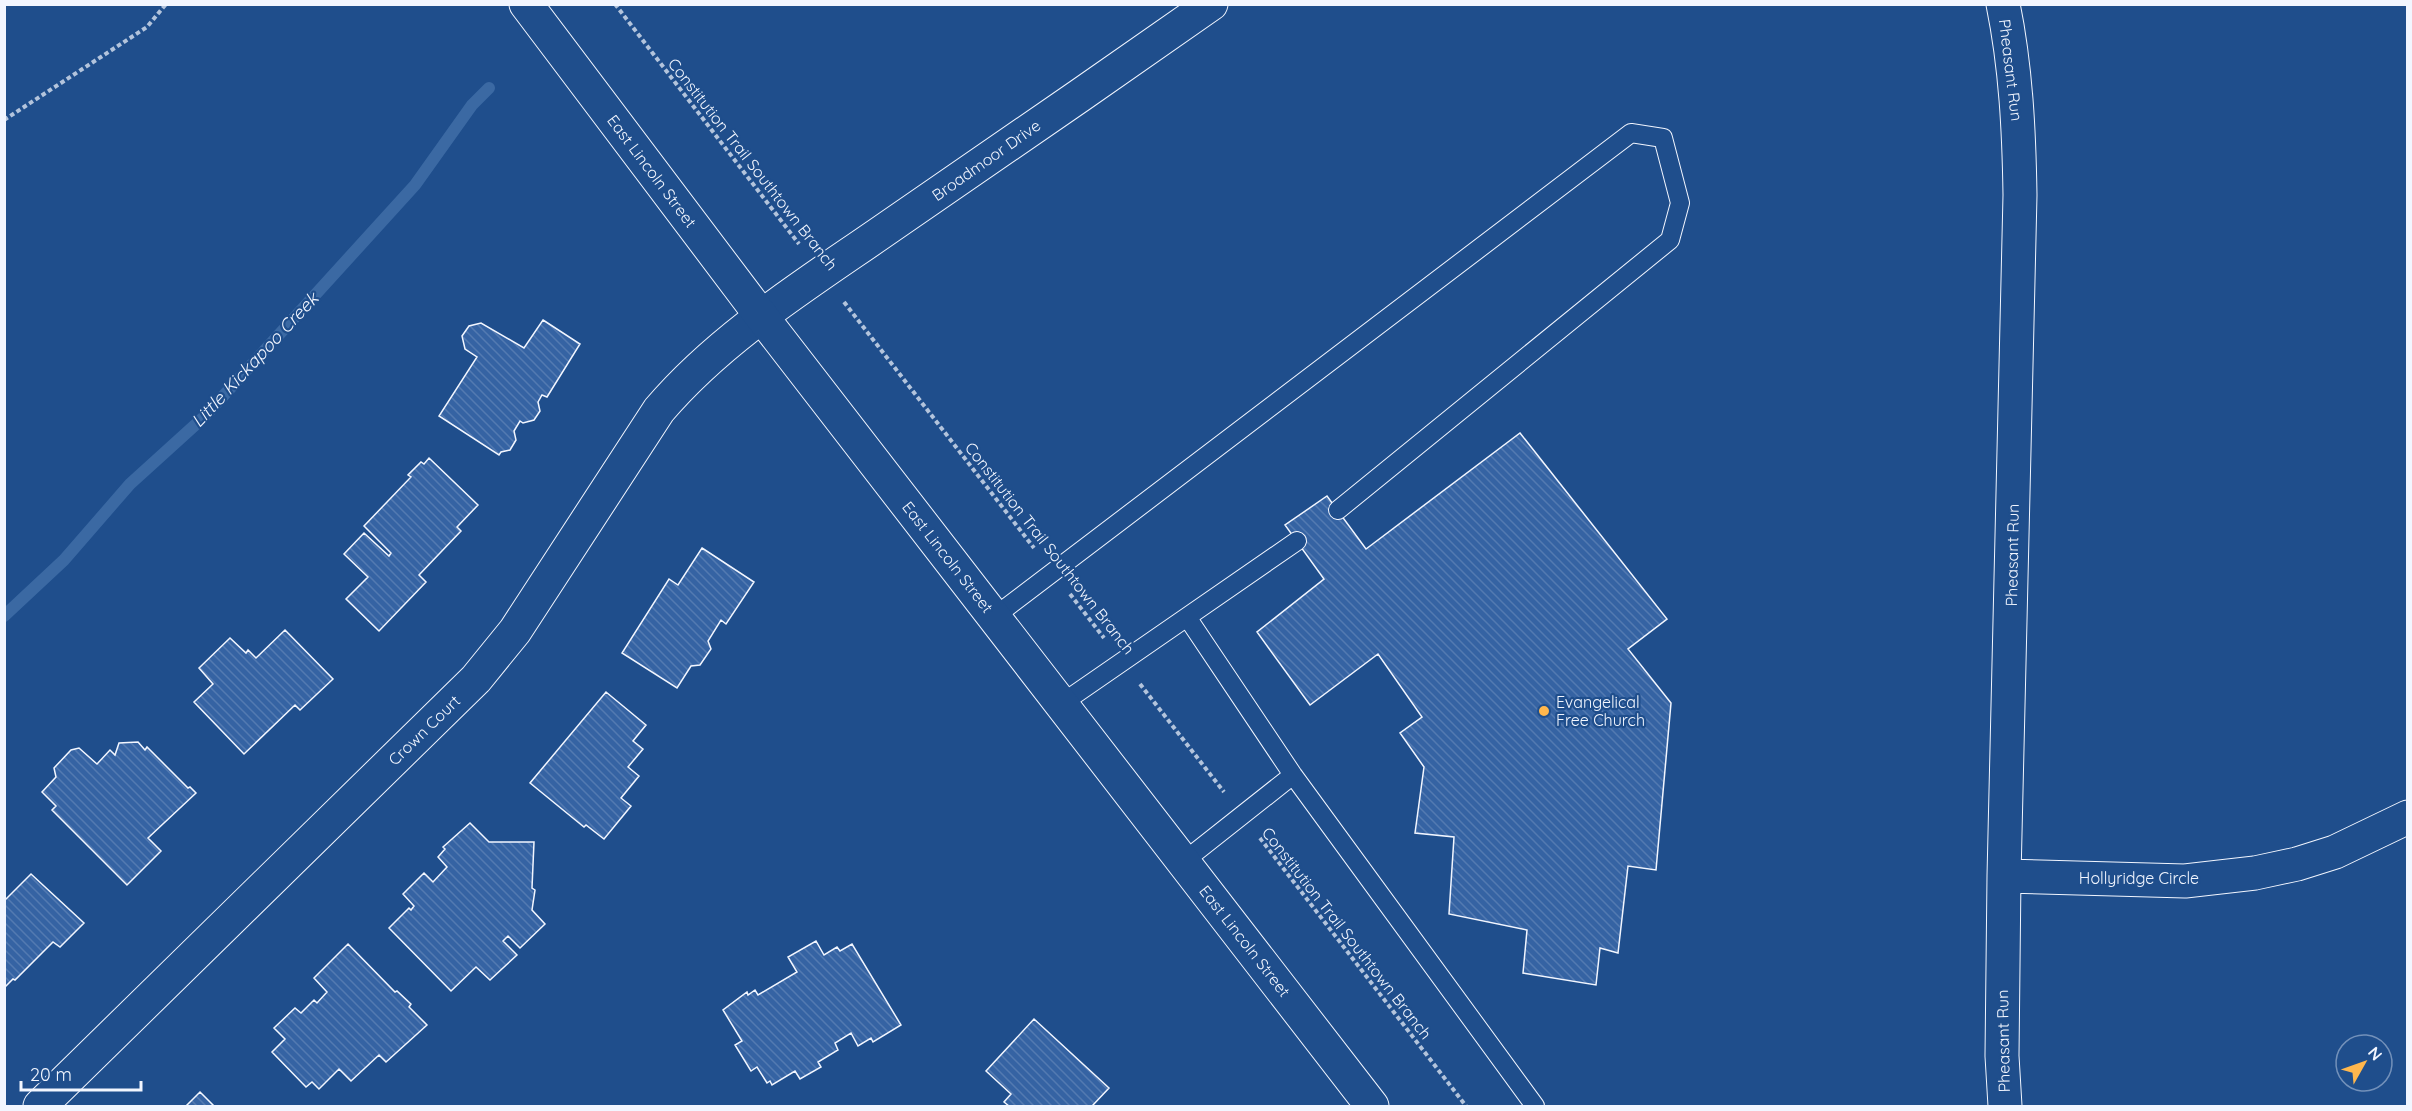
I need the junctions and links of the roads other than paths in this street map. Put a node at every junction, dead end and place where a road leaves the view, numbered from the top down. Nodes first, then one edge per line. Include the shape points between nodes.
1 (526, 4) edge
2 (1211, 4) edge
3 (2003, 4) edge
4 (762, 317) junction
5 (1338, 510) dead end
6 (1297, 541) dead end
7 (994, 617) junction
8 (1187, 617) junction
9 (1061, 704) junction
10 (1293, 775) junction
11 (2408, 817) edge
12 (1183, 862) junction
13 (2004, 876) junction
14 (40, 1107) edge
15 (1372, 1107) edge
16 (1535, 1107) edge
17 (2005, 1107) edge

1 - 4 street, East Lincoln Street
2 - 4 street, Broadmoor Drive
3 - 13 street, Pheasant Run via 2018,110 2020,195
4 - 7 street, East Lincoln Street
4 - 14 street, Crown Court via 703,363 658,410 515,631 476,679
5 - 7 lane via 1670,240 1680,203 1663,138 1631,133
6 - 8 lane
7 - 9 street, East Lincoln Street
8 - 9 lane
8 - 10 lane
9 - 12 street, East Lincoln Street
10 - 12 lane
10 - 16 lane
11 - 13 street, Hollyridge Circle via 2335,852 2255,873 2185,881
12 - 15 street, East Lincoln Street
13 - 17 street, Pheasant Run

